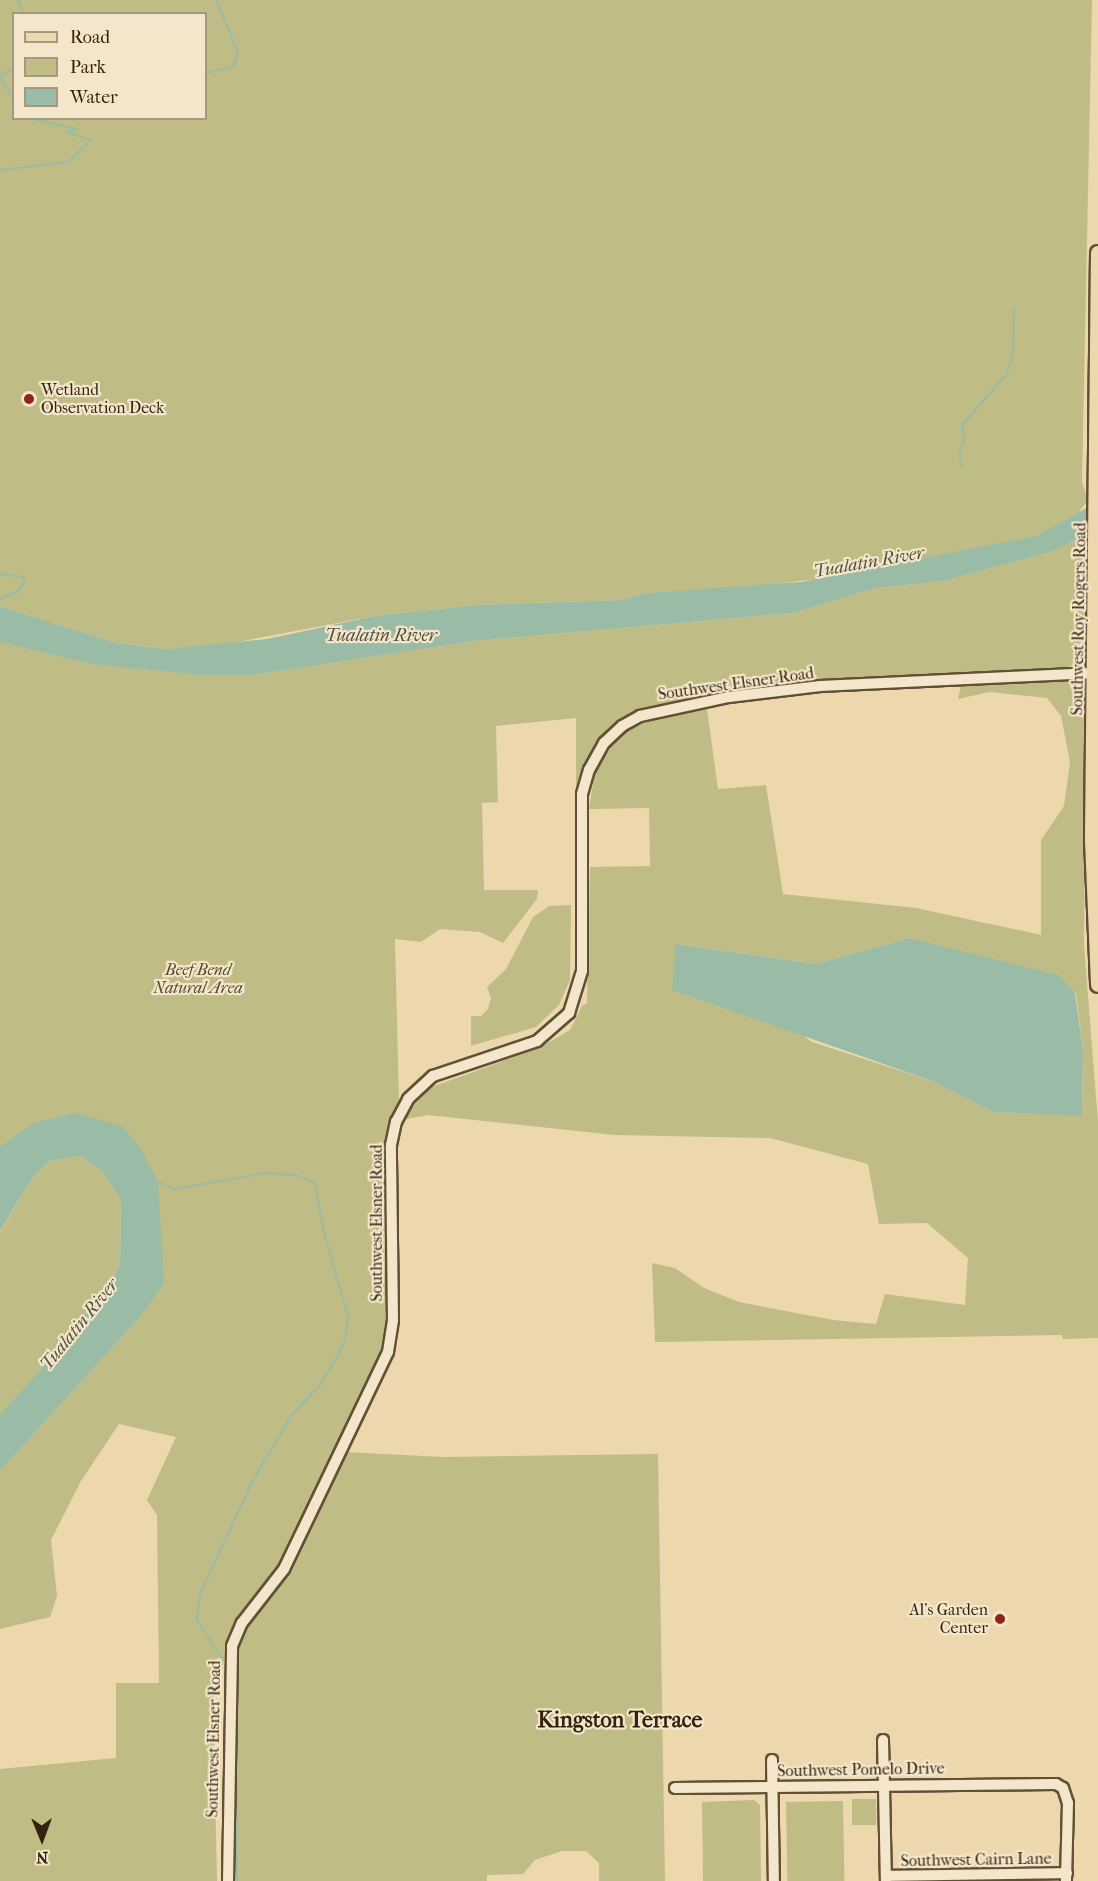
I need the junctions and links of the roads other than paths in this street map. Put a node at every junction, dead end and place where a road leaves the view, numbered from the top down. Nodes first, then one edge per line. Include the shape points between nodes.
1 (1098, 253) edge
2 (1097, 471) edge
3 (1094, 673) junction
4 (1098, 985) edge
5 (883, 1740) dead end
6 (772, 1760) dead end
7 (884, 1785) junction
8 (772, 1786) junction
9 (675, 1788) dead end
10 (1066, 1877) edge
11 (886, 1879) edge
12 (228, 1881) edge
13 (774, 1881) edge

1 - 2 main road, Southwest Roy Rogers Road
2 - 3 main road, Southwest Roy Rogers Road
3 - 4 main road, Southwest Roy Rogers Road via 1092,848
3 - 12 street, Southwest Elsner Road via 820,686 729,697 651,712 626,723 604,743 589,770 582,794 582,961 574,1005 558,1026 537,1041 433,1076 408,1099 396,1122 391,1145 393,1320 388,1352 284,1569 242,1623 232,1646
5 - 7 street
6 - 8 street
7 - 8 street, Southwest Pomelo Drive
7 - 10 street, Southwest Pomelo Drive via 1048,1782 1063,1788
7 - 11 street
8 - 9 street, Southwest Pomelo Drive
8 - 13 street
10 - 11 street, Southwest Cairn Lane

